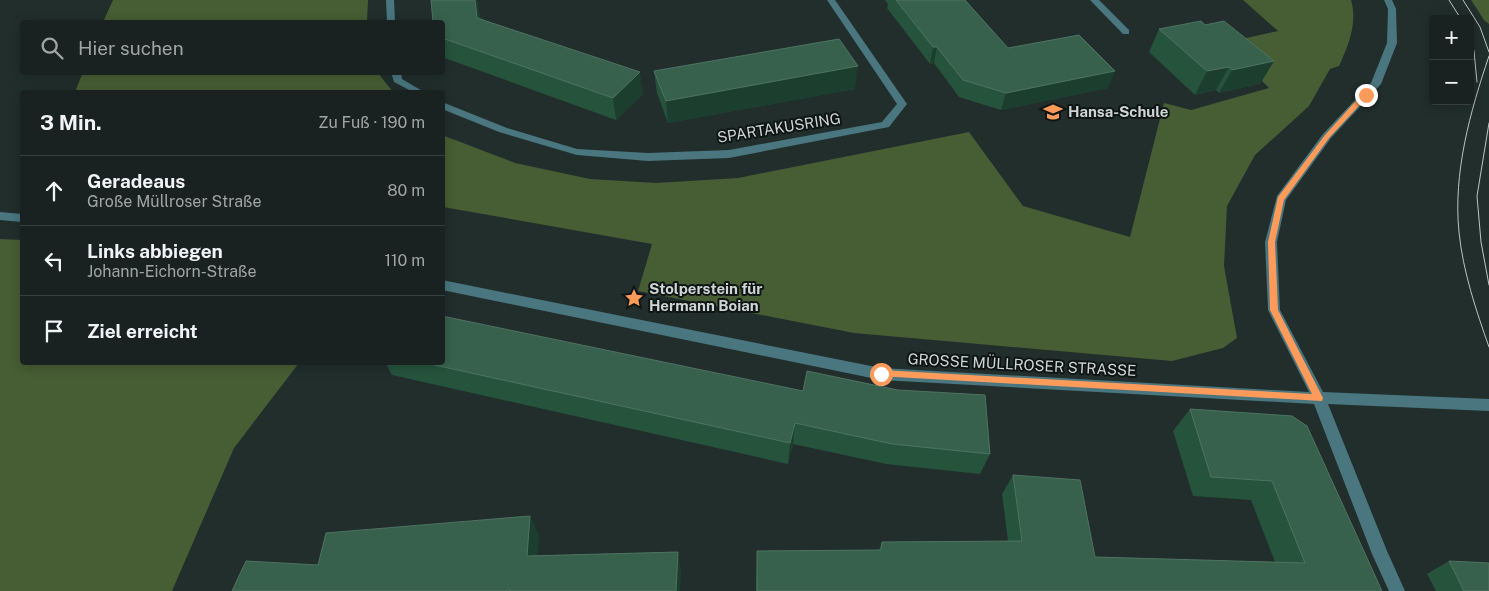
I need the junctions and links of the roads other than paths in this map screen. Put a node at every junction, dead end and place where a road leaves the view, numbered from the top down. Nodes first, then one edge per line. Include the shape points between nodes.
1 (390, 0) edge
2 (831, 0) edge
3 (1094, 0) edge
4 (1388, 0) edge
5 (391, 20) edge
6 (1126, 32) dead end
7 (396, 75) edge
8 (415, 90) edge
9 (445, 107) edge
10 (0, 216) edge
11 (20, 218) edge
12 (445, 286) edge
13 (1319, 398) junction
14 (1489, 405) edge
15 (1397, 591) edge

1 - 5 street
2 - 9 street, SPARTAKUSRING via 902,104 885,125 729,154 648,157 577,152 503,130
3 - 6 street
4 - 13 street via 1392,9 1392,43 1376,84 1327,136 1281,199 1272,242 1274,310
7 - 8 street via 397,80
10 - 11 street
12 - 13 street, GROSSE MÜLLROSER STRASSE via 881,374
13 - 14 street, GROSSE MÜLLROSER STRASSE
13 - 15 street

